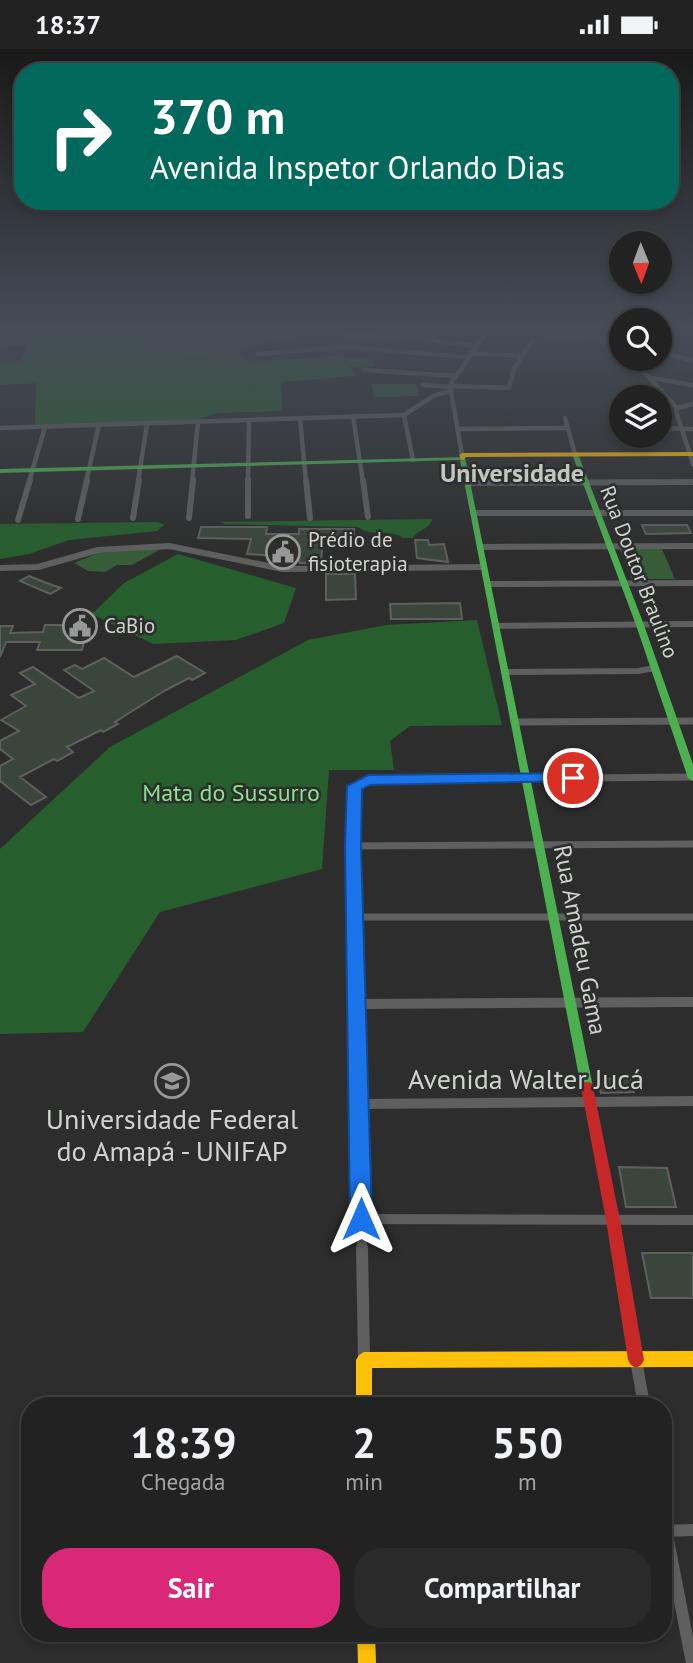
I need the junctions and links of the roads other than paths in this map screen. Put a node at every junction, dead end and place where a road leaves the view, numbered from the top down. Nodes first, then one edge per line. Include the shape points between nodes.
1 (419, 405) edge
2 (454, 405) edge
3 (691, 406) edge
4 (672, 407) edge
5 (675, 407) junction
6 (404, 415) junction
7 (353, 417) junction
8 (300, 418) junction
9 (565, 418) dead end
10 (249, 420) junction
11 (198, 422) junction
12 (147, 423) junction
13 (99, 425) junction
14 (45, 427) junction
15 (0, 428) edge
16 (567, 428) junction
17 (457, 429) junction
18 (672, 429) edge
19 (680, 429) junction
20 (693, 429) edge
21 (575, 454) junction
22 (463, 457) junction
23 (691, 457) edge
24 (414, 460) junction
25 (359, 461) junction
26 (304, 463) junction
27 (249, 464) junction
28 (194, 466) junction
29 (140, 467) junction
30 (89, 469) junction
31 (33, 470) junction
32 (0, 471) edge
33 (693, 482) edge
34 (467, 483) junction
35 (585, 483) junction
36 (473, 513) junction
37 (596, 513) junction
38 (693, 513) edge
39 (248, 516) dead end
40 (368, 517) dead end
41 (132, 518) dead end
42 (189, 518) dead end
43 (310, 518) dead end
44 (78, 519) dead end
45 (18, 520) dead end
46 (608, 546) junction
47 (693, 546) edge
48 (480, 547) junction
49 (484, 566) junction
50 (0, 568) edge
51 (623, 583) junction
52 (693, 583) edge
53 (488, 584) junction
54 (693, 624) edge
55 (640, 625) junction
56 (495, 626) junction
57 (655, 668) junction
58 (505, 672) junction
59 (673, 721) junction
60 (693, 721) edge
61 (514, 722) junction
62 (693, 777) edge
63 (525, 778) junction
64 (538, 844) junction
65 (693, 844) edge
66 (353, 846) junction
67 (356, 917) junction
68 (553, 917) junction
69 (693, 917) edge
70 (693, 1002) edge
71 (358, 1003) junction
72 (569, 1003) junction
73 (589, 1101) junction
74 (693, 1101) edge
75 (360, 1104) junction
76 (361, 1219) junction
77 (613, 1220) junction
78 (693, 1220) edge
79 (693, 1359) edge
80 (363, 1360) junction
81 (636, 1360) junction
82 (364, 1397) edge
83 (643, 1397) edge
84 (693, 1530) edge
85 (672, 1531) edge
86 (672, 1565) edge
87 (366, 1642) edge
88 (367, 1663) edge
89 (692, 1663) edge

1 - 6 street
2 - 17 street, Rua Amadeu Gama
3 - 5 street
4 - 5 street
5 - 19 street
6 - 7 street
6 - 24 street
7 - 8 street
7 - 25 street
8 - 10 street
8 - 26 street
9 - 16 street, Rua Doutor Braulino
10 - 11 street
10 - 27 street
11 - 12 street
11 - 28 street
12 - 13 street
12 - 29 street
13 - 14 street
13 - 30 street
14 - 15 street
14 - 31 street
16 - 17 street
16 - 21 street, Rua Doutor Braulino
17 - 22 street, Rua Amadeu Gama
18 - 19 street
19 - 20 street
19 - 23 street
21 - 22 street
21 - 23 street
21 - 35 street, Rua Doutor Braulino
22 - 24 street
22 - 34 street, Rua Amadeu Gama
24 - 25 street
25 - 26 street
25 - 40 street
26 - 27 street
26 - 43 street
27 - 28 street
27 - 39 street
28 - 29 street
28 - 42 street
29 - 30 street
29 - 41 street
30 - 31 street
30 - 44 street
31 - 32 street
31 - 45 street
33 - 35 street
34 - 35 street
34 - 36 street, Rua Amadeu Gama
35 - 37 street, Rua Doutor Braulino
36 - 37 street
36 - 48 street, Rua Amadeu Gama
37 - 38 street
37 - 46 street, Rua Doutor Braulino
46 - 47 street
46 - 48 street
46 - 51 street, Rua Doutor Braulino
48 - 49 street, Rua Amadeu Gama
49 - 50 street via 283,569 169,546 98,550 38,567
49 - 53 street, Rua Amadeu Gama
51 - 52 street
51 - 53 street
51 - 55 street, Rua Doutor Braulino
53 - 56 street, Rua Amadeu Gama
54 - 55 street
55 - 56 street
55 - 57 street, Rua Doutor Braulino
56 - 58 street, Rua Amadeu Gama
57 - 58 street
57 - 59 street, Rua Doutor Braulino
58 - 61 street, Rua Amadeu Gama
59 - 60 street
59 - 61 street
59 - 62 street, Rua Doutor Braulino
61 - 63 street, Rua Amadeu Gama
62 - 63 street
63 - 64 street, Rua Amadeu Gama
63 - 66 street via 368,780 354,786
64 - 65 street
64 - 66 street
64 - 68 street, Rua Amadeu Gama
66 - 67 street
67 - 68 street
67 - 71 street
68 - 69 street
68 - 72 street, Rua Amadeu Gama
70 - 72 street
71 - 72 street
71 - 75 street
72 - 73 street, Rua Amadeu Gama
73 - 74 street, Avenida Walter Jucá
73 - 75 street, Avenida Walter Jucá
73 - 77 street, Rua Amadeu Gama
75 - 76 street
76 - 77 street
76 - 80 street
77 - 78 street
77 - 81 street, Rua Amadeu Gama
79 - 81 street
80 - 81 street
80 - 82 street
81 - 83 street, Rua Amadeu Gama
84 - 85 street
86 - 89 street
87 - 88 street

